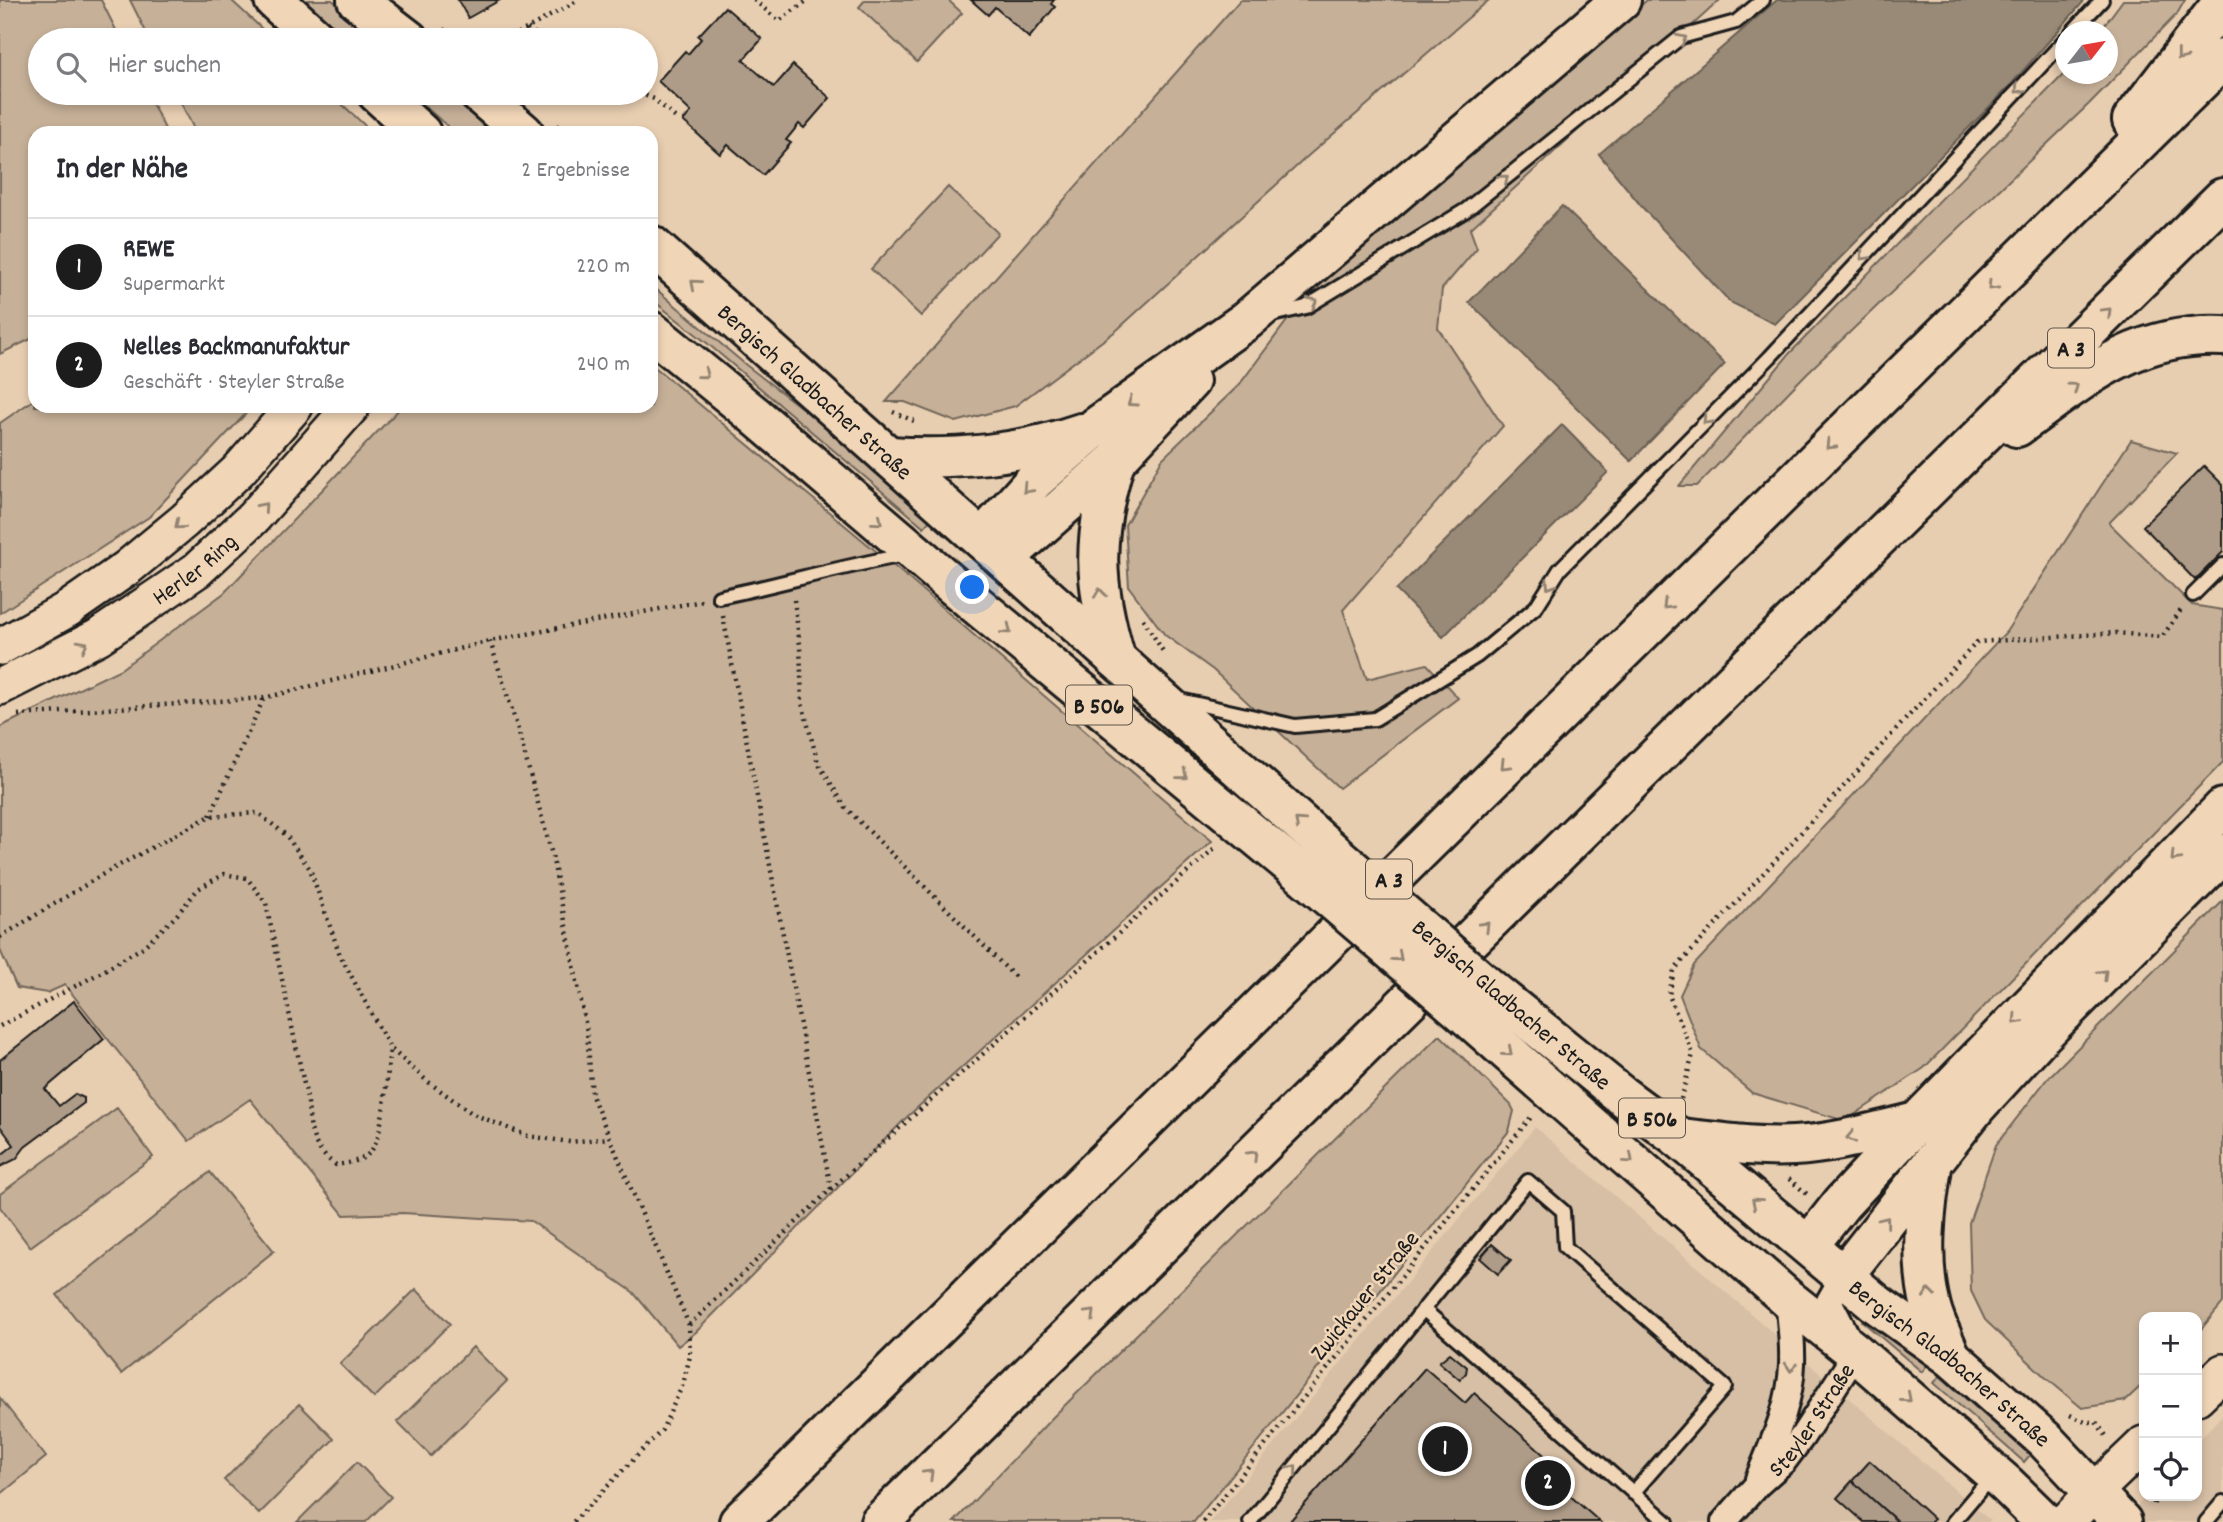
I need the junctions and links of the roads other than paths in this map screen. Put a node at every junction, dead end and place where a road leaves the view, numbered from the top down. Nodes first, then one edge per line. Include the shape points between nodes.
1 (274, 0) edge
2 (357, 0) edge
3 (1621, 0) edge
4 (1763, 0) edge
5 (2102, 0) edge
6 (2223, 2) edge
7 (2083, 21) edge
8 (305, 28) edge
9 (393, 28) edge
10 (2055, 51) edge
11 (2223, 59) edge
12 (389, 105) edge
13 (492, 105) edge
14 (410, 126) edge
15 (516, 126) edge
16 (2223, 198) edge
17 (2040, 238) junction
18 (658, 251) edge
19 (1247, 320) junction
20 (2223, 336) edge
21 (658, 337) edge
22 (289, 413) edge
23 (346, 413) edge
24 (1096, 427) junction
25 (888, 456) junction
26 (1115, 461) junction
27 (1919, 498) junction
28 (993, 549) junction
29 (916, 553) junction
30 (2223, 565) edge
31 (955, 587) junction
32 (2193, 595) road end
33 (719, 597) road end
34 (0, 647) edge
35 (1116, 659) junction
36 (1155, 694) junction
37 (6, 701) edge
38 (2223, 808) edge
39 (2223, 854) edge
40 (1322, 867) junction
41 (1481, 1005) junction
42 (1917, 1122) junction
43 (1679, 1138) junction
44 (1933, 1160) junction
45 (1809, 1245) junction
46 (1843, 1275) junction
47 (1788, 1299) junction
48 (1423, 1310) junction
49 (1856, 1353) junction
50 (1951, 1357) junction
51 (2223, 1372) edge
52 (2202, 1392) edge
53 (2139, 1449) edge
54 (1994, 1474) junction
55 (1756, 1486) junction
56 (2094, 1492) junction
57 (1633, 1493) junction
58 (2223, 1502) edge
59 (739, 1522) edge
60 (880, 1522) edge
61 (1250, 1522) edge
62 (1667, 1522) edge
63 (1724, 1522) edge
64 (1953, 1522) edge
65 (2045, 1522) edge
66 (2066, 1522) edge
67 (2122, 1522) edge
68 (2206, 1522) edge

1 - 8 main road
2 - 9 main road
3 - 19 main road
19 -> 4 lane via 1306,307 1466,210 1681,37 1736,22
5 - 7 lane
6 -> 17 main road
10 -> 36 lane via 1770,357 1560,569 1536,607 1477,656 1374,719 1295,726
11 - 17 main road, A 3
12 - 14 main road
13 - 15 main road
27 -> 16 main road, A 3
17 -> 59 main road, A 3
25 -> 18 main road, Bergisch Gladbacher Straße / B 506
19 -> 24 main road
19 - 26 main road
27 -> 20 main road via 2122,355 2176,338
21 -> 29 main road, Bergisch Gladbacher Straße / B 506
22 -> 34 main road, Herler Ring via 238,471 127,568 68,609
37 -> 23 main road, Herler Ring via 197,570 253,518
24 - 25 main road via 1020,450 981,456
24 -> 28 main road via 1034,481
25 - 28 main road, Bergisch Gladbacher Straße / B 506
26 - 28 main road
35 -> 26 main road via 1103,616 1098,572 1100,522
60 -> 27 main road, A 3
28 - 31 main road
28 - 35 main road, Bergisch Gladbacher Straße / B 506
29 - 31 main road, Bergisch Gladbacher Straße / B 506
29 - 33 lane
30 - 32 lane
31 -> 40 main road, Bergisch Gladbacher Straße / B 506 via 1243,823
35 - 36 main road, Bergisch Gladbacher Straße / B 506
40 -> 36 main road, Bergisch Gladbacher Straße / B 506
38 -> 42 main road
44 -> 39 main road via 2037,1040
40 - 41 main road, Bergisch Gladbacher Straße / B 506, bridge
41 - 43 main road, Bergisch Gladbacher Straße / B 506
41 -> 47 main road, Bergisch Gladbacher Straße / B 506 via 1554,1093
42 -> 43 main road via 1796,1146
42 - 45 main road
45 -> 43 main road, Bergisch Gladbacher Straße / B 506
46 -> 44 main road
50 -> 44 main road via 1931,1307 1925,1248
45 - 46 main road, Bergisch Gladbacher Straße / B 506
45 - 47 main road
46 - 47 main road
46 - 49 street, Steyler Straße via 1829,1301
46 - 50 main road, Bergisch Gladbacher Straße / B 506
47 - 49 main road, Bergisch Gladbacher Straße / B 506
47 -> 55 street, Steyler Straße via 1792,1365 1787,1401
48 - 57 lane
48 - 57 lane via 1528,1181 1554,1203 1563,1211 1565,1247 1725,1387
61 -> 48 lane
49 -> 54 main road, Bergisch Gladbacher Straße / B 506
49 - 55 street, Steyler Straße via 1784,1461
50 - 56 main road, Bergisch Gladbacher Straße / B 506 via 2045,1440
51 - 52 main road
53 - 56 main road
54 - 64 lane
54 - 65 main road, Bergisch Gladbacher Straße / B 506
55 - 63 street, Steyler Straße
56 - 66 main road
56 - 67 main road, Bergisch Gladbacher Straße / B 506
57 - 62 lane
58 - 68 lane

